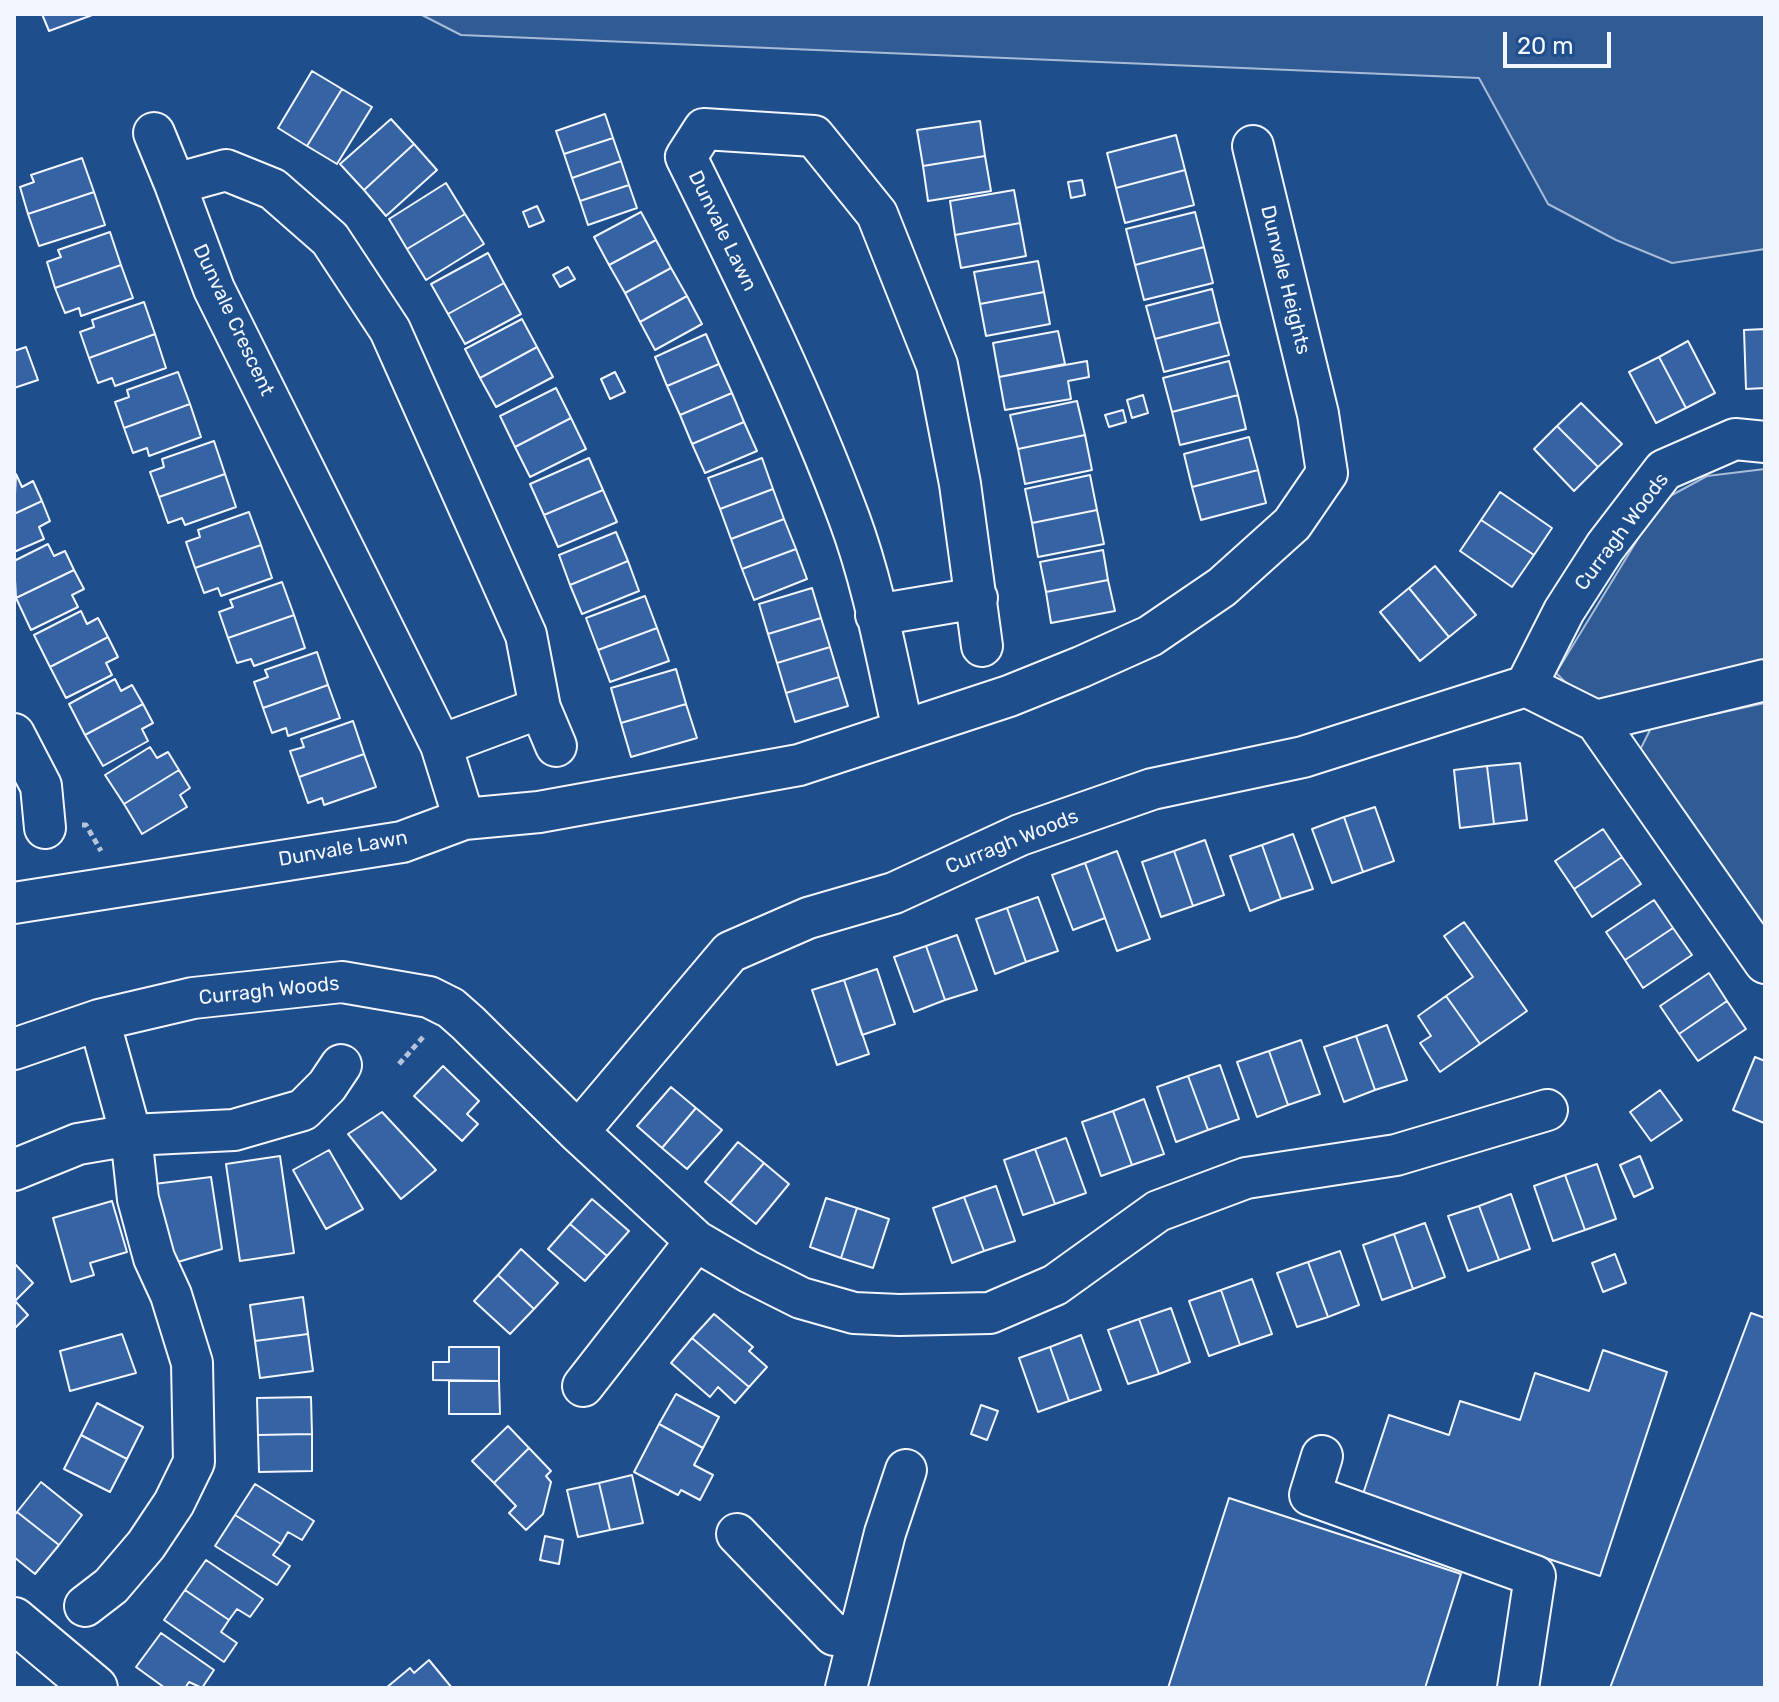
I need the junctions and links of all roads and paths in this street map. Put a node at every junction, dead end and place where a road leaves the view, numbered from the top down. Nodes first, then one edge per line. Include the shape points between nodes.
1 (154, 133) dead end
2 (1253, 146) dead end
3 (175, 184) junction
4 (1318, 414) joint
5 (1765, 442) edge
6 (977, 598) junction
7 (876, 615) junction
8 (982, 646) dead end
9 (1765, 680) edge
10 (1526, 686) junction
11 (540, 708) junction
12 (1596, 721) junction
13 (903, 730) junction
14 (14, 734) edge
15 (441, 745) junction
16 (556, 746) dead end
17 (464, 819) junction
18 (45, 828) joint
19 (121, 887) junction
20 (14, 903) edge
21 (1765, 963) edge
22 (99, 1020) junction
23 (14, 1049) edge
24 (341, 1065) dead end
25 (1547, 1110) dead end
26 (578, 1132) junction
27 (131, 1135) junction
28 (14, 1170) edge
29 (696, 1241) junction
30 (583, 1386) dead end
31 (1322, 1456) dead end
32 (906, 1470) dead end
33 (737, 1534) dead end
34 (85, 1606) dead end
35 (14, 1620) edge
36 (858, 1635) junction
37 (95, 1688) edge
38 (846, 1688) edge
39 (1518, 1688) edge

1 - 3 street, Dunvale Crescent
2 - 4 street, Dunvale Heights
3 - 11 street via 226,170 273,189 330,239 390,330 410,373 526,635
3 - 15 street, Dunvale Crescent via 214,289
4 - 13 street, Dunvale Lawn via 1327,473 1292,524 1222,587 1150,636 1081,667
5 - 10 street, Curragh Woods via 1735,439 1664,470 1564,611
6 - 7 street
6 - 7 street, Dunvale Lawn via 937,365 877,214 814,136 704,129 686,157 787,367 850,520
6 - 8 street, Dunvale Lawn
7 - 13 street, Dunvale Lawn
9 - 12 street
10 - 12 street
10 - 26 street, Curragh Woods via 1303,757 1152,789 1020,835 894,893 808,918 730,952
11 - 15 street
11 - 16 street
12 - 21 street
13 - 17 street, Dunvale Lawn via 785,768 539,812
14 - 18 street via 41,786
15 - 17 street, Dunvale Crescent
17 - 19 street, Dunvale Lawn via 402,842
18 - 19 path via 86,825
19 - 20 street, Dunvale Lawn
22 - 23 street, Curragh Woods
22 - 26 street, Curragh Woods via 193,998 342,982 429,997 468,1023
22 - 27 street
24 - 27 street via 303,1110 234,1130
25 - 29 street, Curragh Woods via 1396,1155 1246,1178 1158,1211 1055,1285 990,1313 854,1313 801,1298
26 - 29 street, Curragh Woods
27 - 28 street via 78,1144
27 - 34 street via 138,1199 192,1363 194,1462 146,1545 111,1586
29 - 30 street
31 - 39 street via 1310,1495 1535,1576
32 - 36 street
33 - 36 street via 834,1635
35 - 37 main road
36 - 38 street

